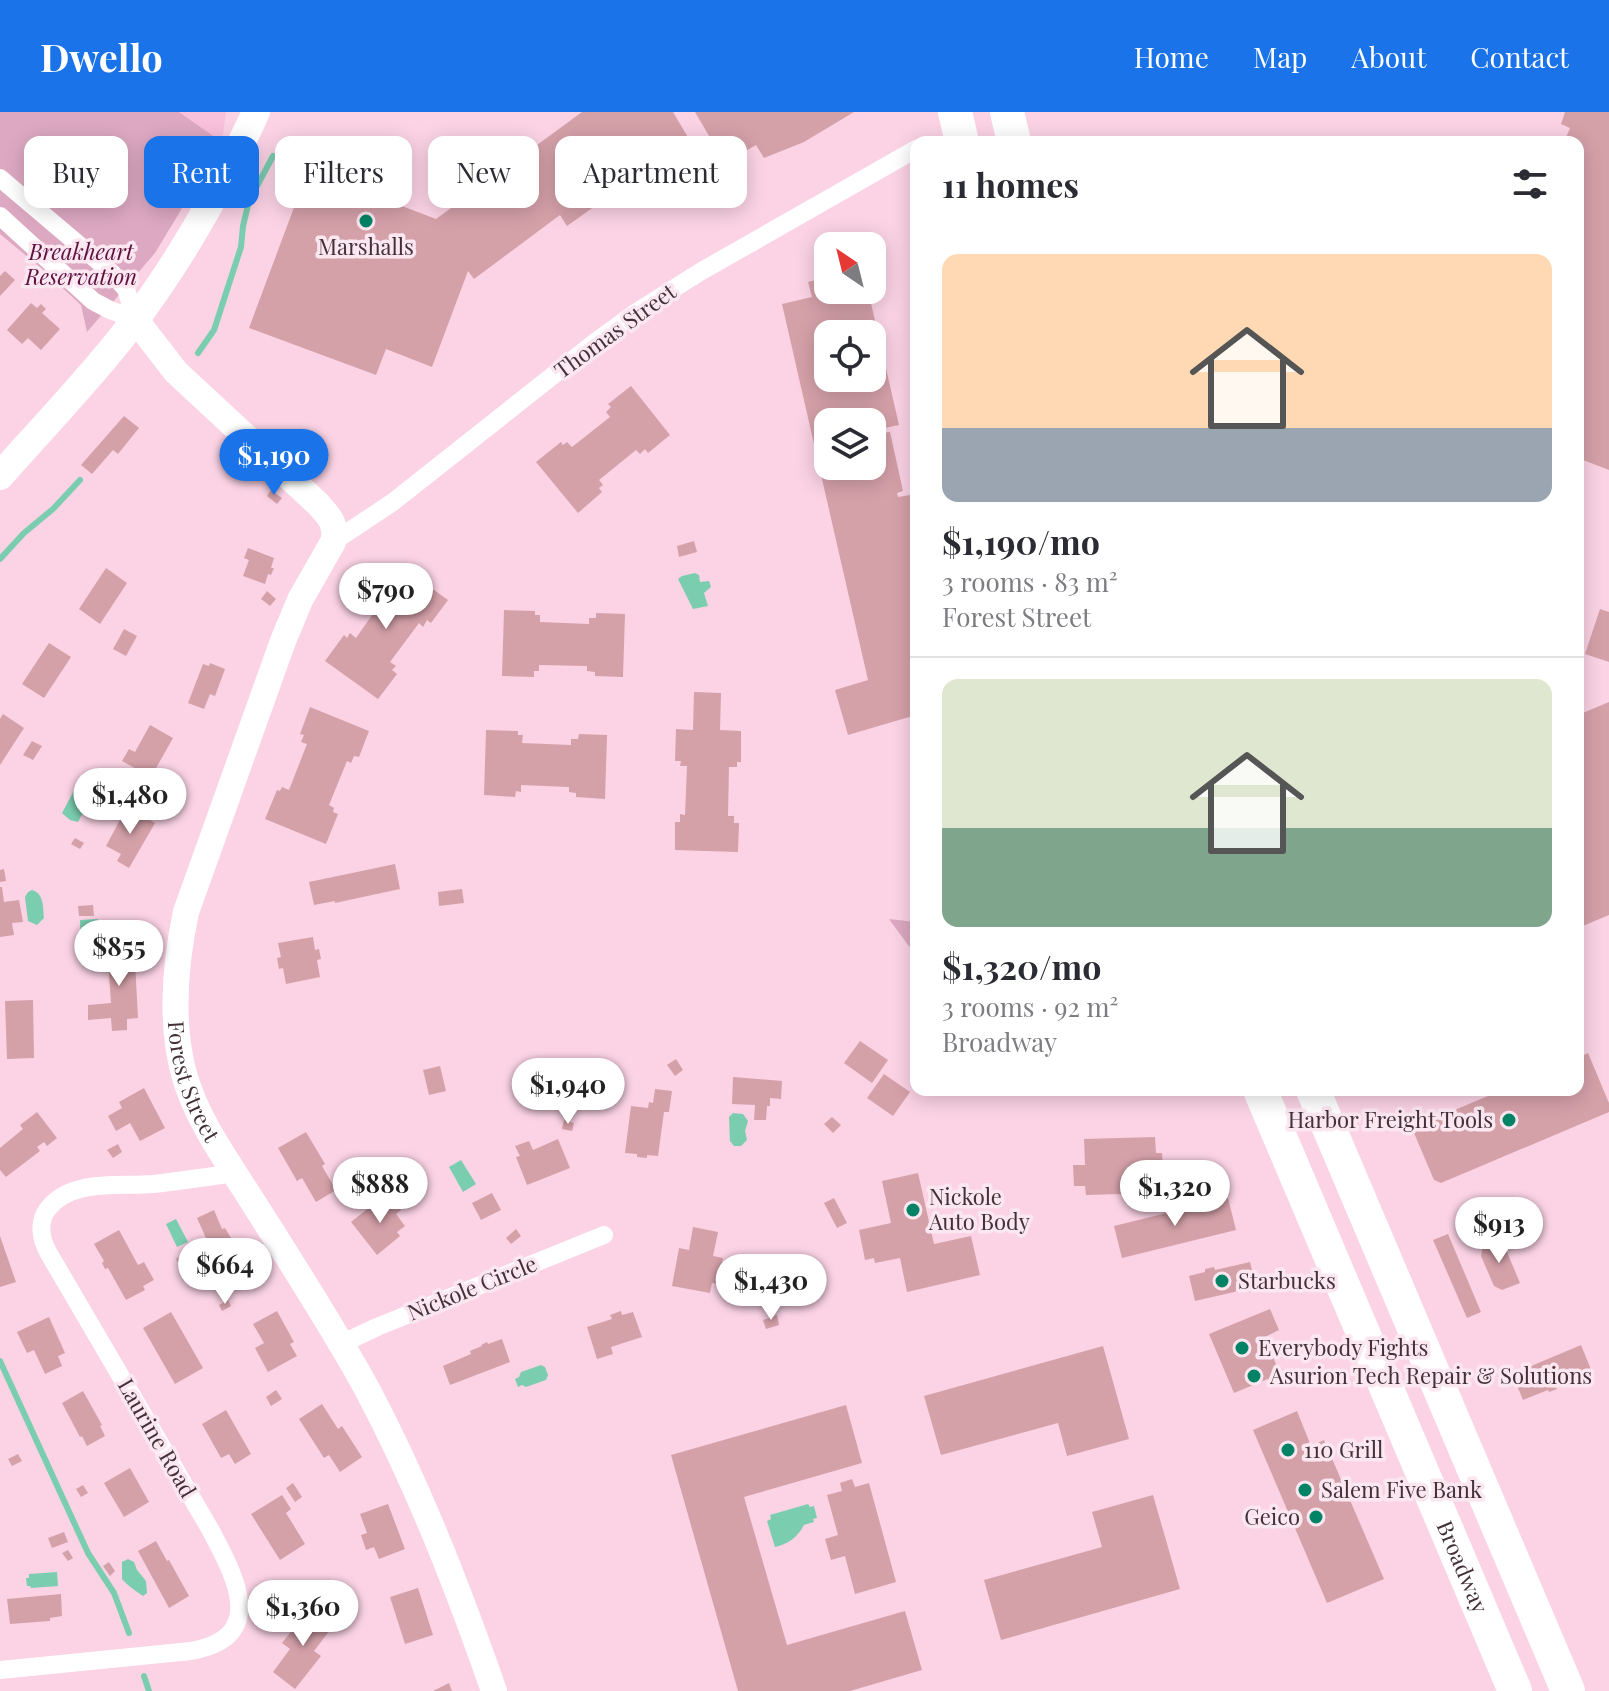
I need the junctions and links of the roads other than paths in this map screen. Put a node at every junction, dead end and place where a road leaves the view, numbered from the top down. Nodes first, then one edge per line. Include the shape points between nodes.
1 (256, 112) edge
2 (1007, 112) edge
3 (1013, 136) edge
4 (910, 152) edge
5 (0, 178) edge
6 (0, 216) edge
7 (135, 319) junction
8 (0, 476) edge
9 (333, 542) junction
10 (1263, 1096) edge
11 (1316, 1096) edge
12 (234, 1173) junction
13 (604, 1235) dead end
14 (341, 1344) junction
15 (0, 1670) edge
16 (494, 1691) edge
17 (1515, 1691) edge
18 (1568, 1691) edge

1 - 7 main road via 200,224
2 - 3 highway
4 - 9 street, Thomas Street via 647,306 393,502
5 - 7 street via 111,272 126,289
6 - 7 street via 93,301
7 - 8 main road
7 - 9 street via 176,372 324,511 334,526
9 - 12 street, Forest Street via 283,641 181,933 176,999 180,1058 195,1103
10 - 17 highway, Broadway
11 - 18 highway
12 - 14 street, Forest Street
12 - 15 street, Laurine Road via 82,1188 56,1200 41,1229 48,1252 224,1556 240,1600 235,1629 225,1640 191,1651
13 - 14 street, Nickole Circle
14 - 16 street, Forest Street via 407,1472

